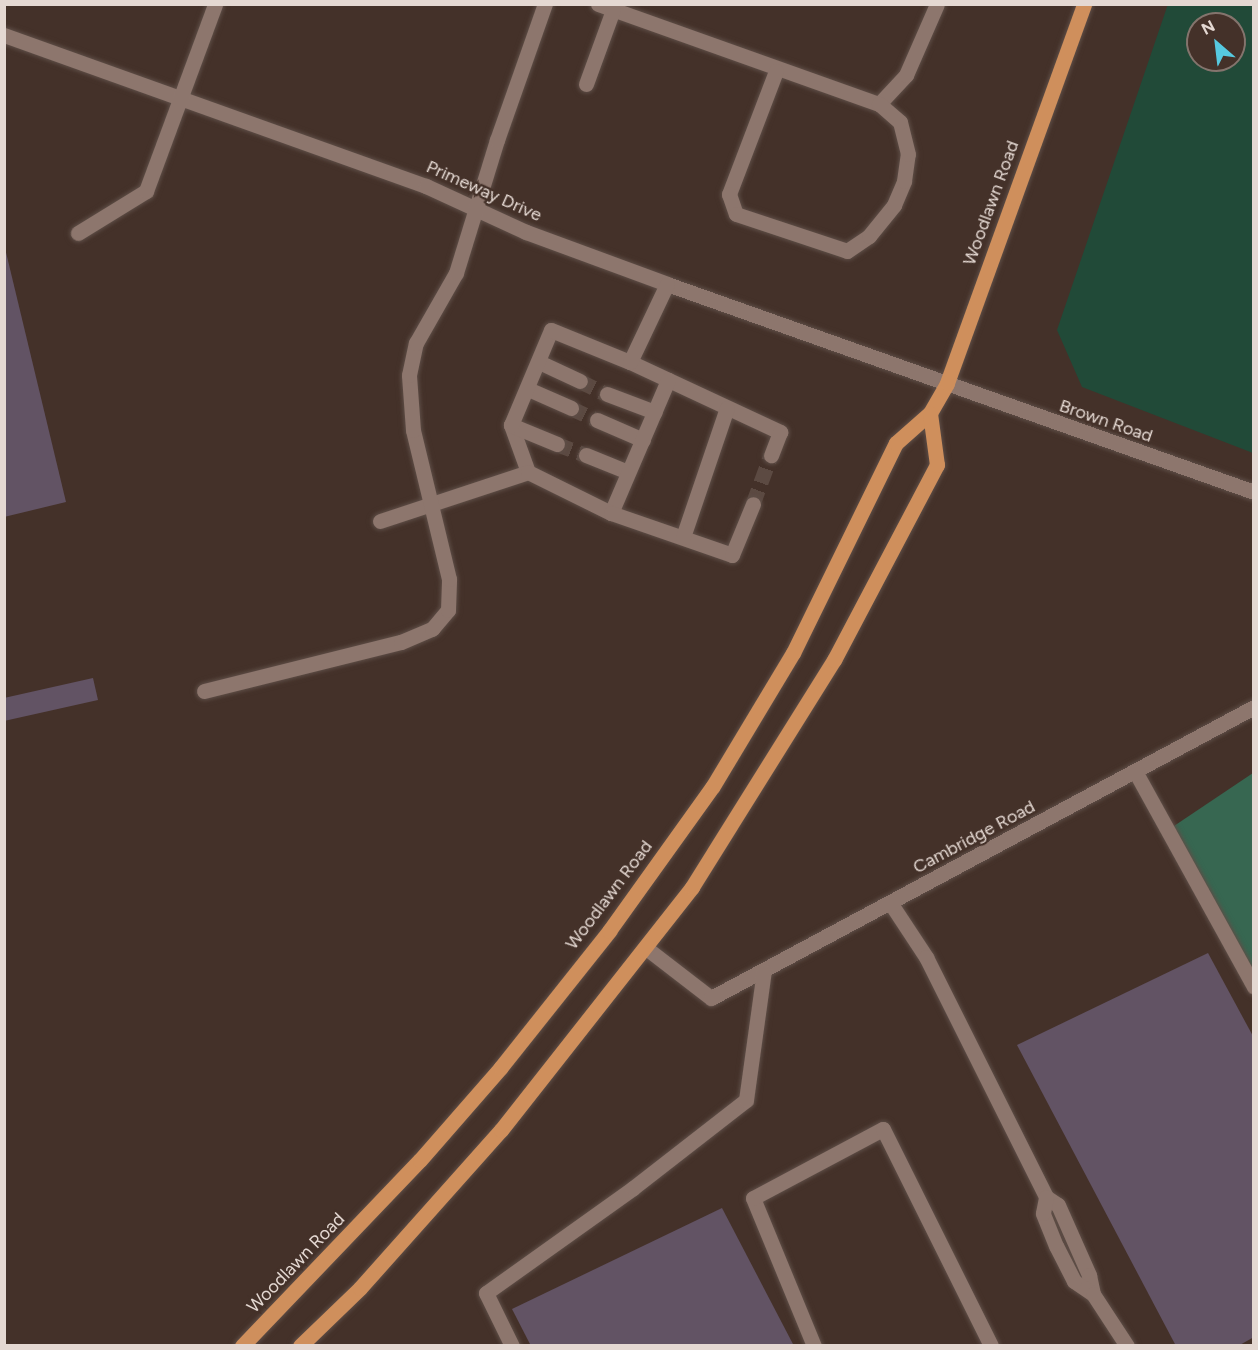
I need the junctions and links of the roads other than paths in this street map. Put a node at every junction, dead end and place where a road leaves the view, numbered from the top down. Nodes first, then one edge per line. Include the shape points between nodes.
1 (214, 4) edge
2 (545, 4) edge
3 (598, 4) edge
4 (937, 4) edge
5 (1084, 4) edge
6 (613, 10) junction
7 (4, 35) edge
8 (776, 71) junction
9 (586, 84) dead end
10 (181, 99) junction
11 (879, 104) junction
12 (475, 209) junction
13 (78, 233) dead end
14 (667, 284) junction
15 (538, 362) junction
16 (630, 362) junction
17 (668, 380) junction
18 (580, 381) tunnel mouth
19 (947, 382) junction
20 (528, 389) junction
21 (607, 394) tunnel mouth
22 (571, 408) tunnel mouth
23 (727, 408) junction
24 (655, 412) junction
25 (930, 413) junction
26 (597, 420) tunnel mouth
27 (511, 425) junction
28 (643, 440) junction
29 (557, 444) tunnel mouth
30 (586, 455) tunnel mouth
31 (771, 455) tunnel mouth
32 (528, 472) junction
33 (628, 472) junction
34 (1254, 492) edge
35 (753, 504) tunnel mouth
36 (431, 506) junction
37 (611, 513) junction
38 (380, 521) dead end
39 (683, 537) junction
40 (204, 691) dead end
41 (1254, 707) edge
42 (1136, 772) junction
43 (891, 903) junction
44 (646, 948) junction
45 (764, 971) junction
46 (1254, 987) edge
47 (242, 1346) edge
48 (300, 1346) edge
49 (512, 1346) edge
50 (814, 1346) edge
51 (991, 1346) edge
52 (1127, 1346) edge

1 - 10 street
2 - 12 street
3 - 6 street
4 - 11 street via 906,75
5 - 19 main road, Woodlawn Road
6 - 8 street
6 - 9 street
7 - 10 street, Primeway Drive
8 - 11 street
8 - 11 street via 729,194 736,214 847,251 869,236 894,205 904,181 908,154 900,122
10 - 12 street, Primeway Drive via 426,186
10 - 13 street via 146,191
12 - 14 street, Primeway Drive
12 - 36 street via 456,273 416,343 409,375 411,421
14 - 16 street
14 - 19 street, Primeway Drive
15 - 16 street via 550,330
15 - 18 street
15 - 20 street
16 - 17 street
17 - 23 street
17 - 24 street
19 - 25 main road, Woodlawn Road
19 - 34 street, Brown Road
20 - 22 street
20 - 27 street
21 - 24 street
23 - 31 street via 780,432
23 - 39 street
24 - 28 street
25 - 44 main road via 937,465 910,518 834,660 746,804
25 - 47 main road, Woodlawn Road via 896,443 793,653 713,786 609,931 420,1160
26 - 28 street
27 - 29 street
27 - 32 street
28 - 33 street
30 - 33 street
32 - 36 street
32 - 37 street
33 - 37 street
35 - 39 street via 732,555
36 - 38 street
36 - 40 street via 449,579 448,610 432,629 400,642
37 - 39 street
41 - 42 street, Cambridge Road
42 - 43 street, Cambridge Road
42 - 46 street
43 - 45 street, Cambridge Road
43 - 52 street via 926,957 1046,1197 1043,1213 1074,1281 1093,1294
44 - 45 street, Cambridge Road via 711,998
44 - 48 main road via 501,1130 360,1288
45 - 49 street via 746,1100 633,1188 486,1293
50 - 51 street via 753,1198 883,1129

